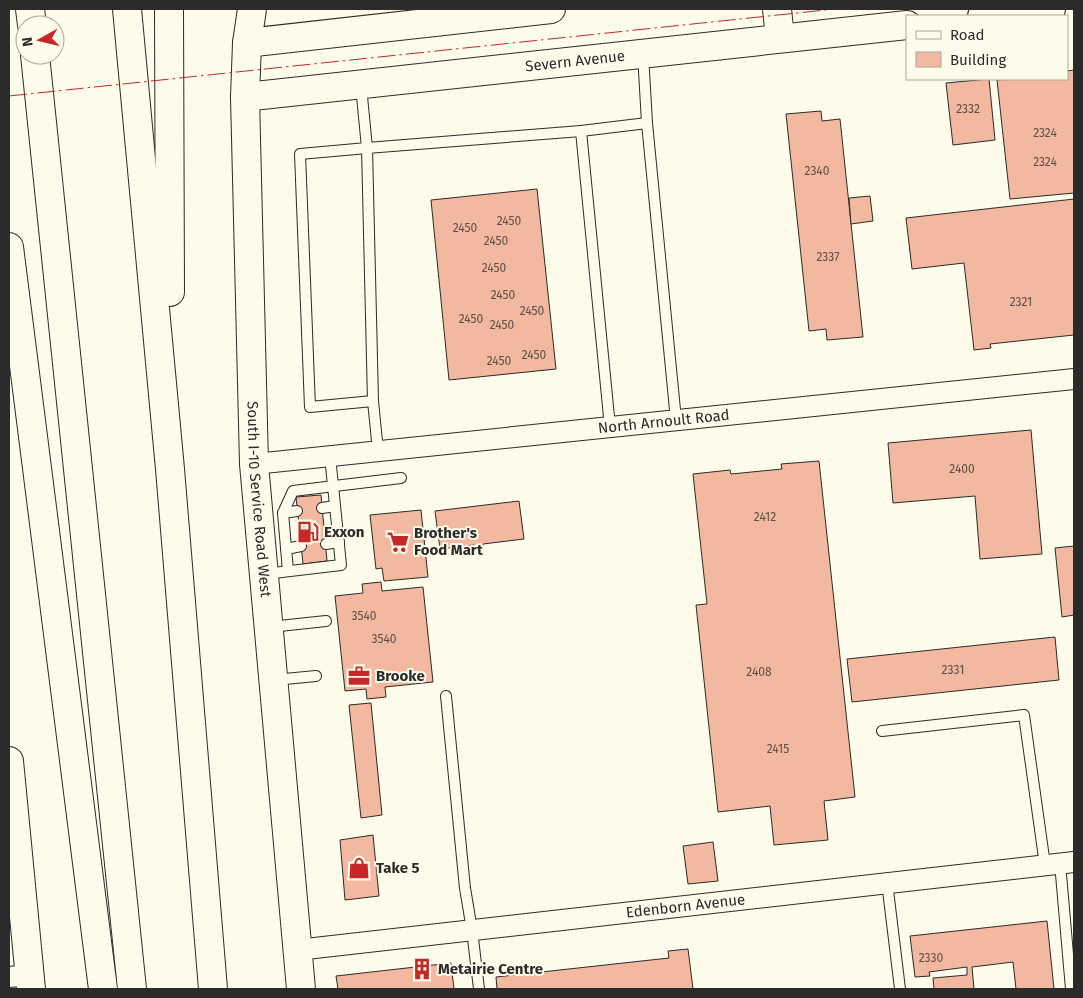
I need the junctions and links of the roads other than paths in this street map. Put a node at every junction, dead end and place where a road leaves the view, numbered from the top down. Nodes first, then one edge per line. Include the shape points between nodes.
1 (128, 9) edge
2 (169, 9) edge
3 (252, 9) edge
4 (551, 9) edge
5 (777, 9) edge
6 (1051, 9) edge
7 (992, 15) edge
8 (906, 24) edge
9 (780, 38) junction
10 (248, 43) junction
11 (643, 53) junction
12 (36, 65) edge
13 (361, 84) junction
14 (246, 97) junction
15 (648, 123) junction
16 (581, 131) junction
17 (367, 148) junction
18 (9, 247) edge
19 (9, 365) edge
20 (1074, 379) edge
21 (373, 401) junction
22 (676, 420) junction
23 (610, 427) junction
24 (378, 451) junction
25 (330, 456) junction
26 (254, 464) junction
27 (170, 468) junction
28 (401, 478) dead end
29 (332, 486) junction
30 (335, 506) junction
31 (322, 508) dead end
32 (297, 511) dead end
33 (282, 513) junction
34 (339, 542) junction
35 (326, 544) dead end
36 (301, 546) dead end
37 (286, 548) junction
38 (276, 572) junction
39 (326, 621) dead end
40 (269, 627) junction
41 (316, 676) dead end
42 (273, 680) junction
43 (446, 696) dead end
44 (882, 730) dead end
45 (9, 761) edge
46 (13, 851) edge
47 (1060, 863) edge
48 (887, 882) junction
49 (472, 930) junction
50 (297, 950) junction
51 (23, 980) edge
52 (91, 989) edge
53 (103, 989) edge
54 (132, 989) edge
55 (213, 989) edge
56 (301, 989) edge
57 (479, 989) edge
58 (900, 989) edge
59 (1071, 989) edge

1 - 27 main road
2 - 27 main road
3 - 10 main road, South I-10 Service Road West
4 - 10 main road
5 - 9 main road
6 - 7 main road
8 - 9 main road, Severn Avenue
9 - 11 main road, Severn Avenue
10 - 14 main road, South I-10 Service Road West
11 - 13 main road, Severn Avenue
11 - 15 lane
12 - 54 main road
13 - 14 main road, Severn Avenue
13 - 17 lane
14 - 26 main road, South I-10 Service Road West
15 - 16 lane
15 - 22 lane
16 - 17 lane
16 - 23 lane
17 - 21 lane
17 - 21 lane via 300,154 310,407
18 - 53 main road
19 - 52 main road
20 - 22 street, North Arnoult Road
21 - 24 lane
22 - 23 street, North Arnoult Road
23 - 24 street, North Arnoult Road
24 - 25 street, North Arnoult Road
25 - 26 street, North Arnoult Road
25 - 29 lane
26 - 38 main road, South I-10 Service Road West
27 - 55 main road
28 - 29 lane
29 - 30 lane
29 - 33 lane via 293,491
30 - 31 lane
30 - 34 lane
32 - 33 lane
33 - 37 lane
34 - 35 lane
34 - 38 lane via 342,565
36 - 37 lane
37 - 38 lane
38 - 40 main road, South I-10 Service Road West
39 - 40 lane
40 - 42 main road, South I-10 Service Road West
41 - 42 lane
42 - 50 main road, South I-10 Service Road West
43 - 49 lane
44 - 47 lane via 1024,715
45 - 46 main road
46 - 51 main road
47 - 48 street, Edenborn Avenue
47 - 59 lane
48 - 49 street, Edenborn Avenue
48 - 58 lane
49 - 50 street, Edenborn Avenue
49 - 57 lane
50 - 56 main road, South I-10 Service Road West

